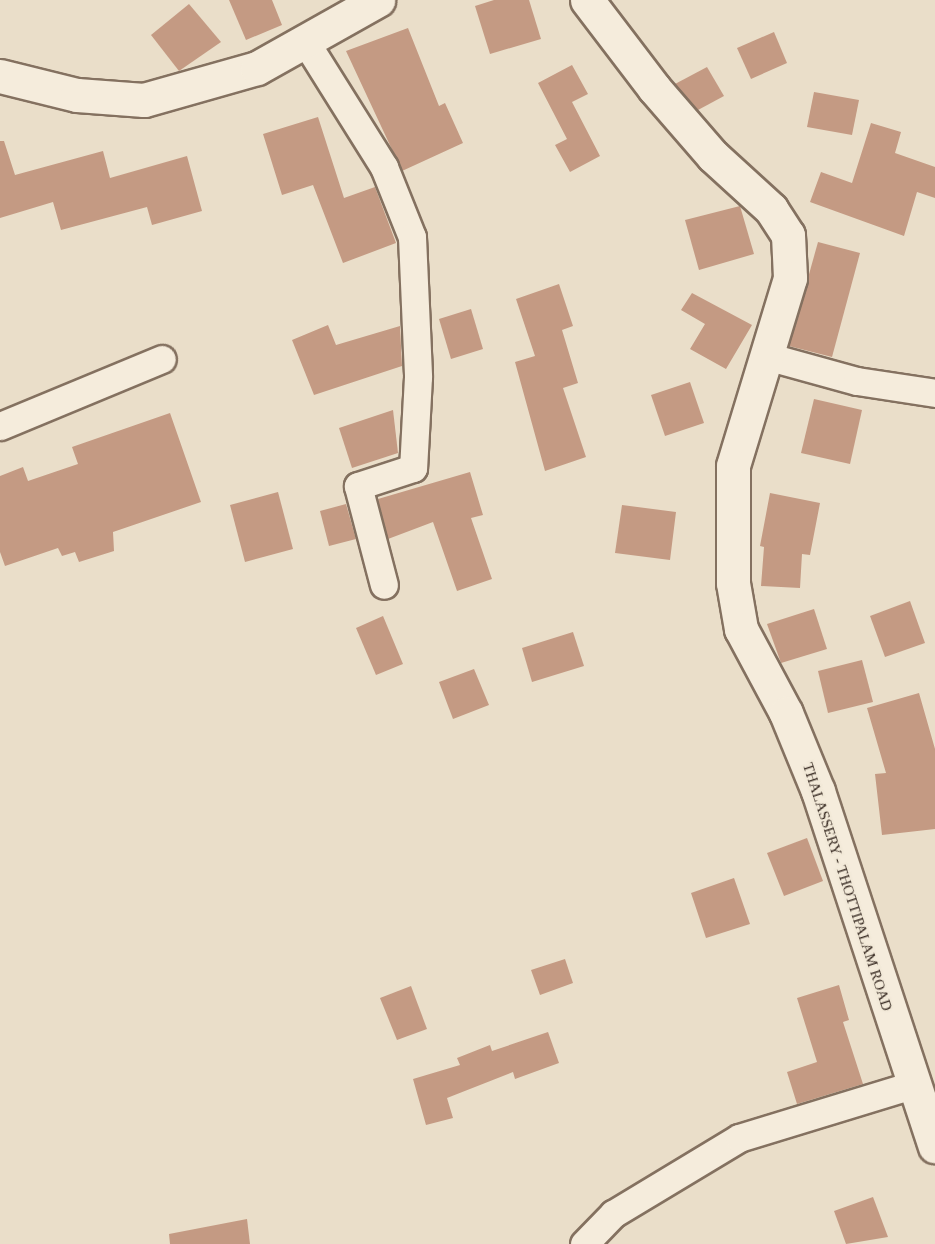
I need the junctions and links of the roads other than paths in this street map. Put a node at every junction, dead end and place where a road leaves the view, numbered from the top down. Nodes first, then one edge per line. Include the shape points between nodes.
1 (378, 0) edge
2 (587, 0) edge
3 (304, 41) junction
4 (0, 76) edge
5 (766, 356) junction
6 (162, 359) dead end
7 (935, 393) edge
8 (0, 426) edge
9 (384, 585) dead end
10 (912, 1085) junction
11 (935, 1146) edge
12 (584, 1244) edge

1 - 3 main road
2 - 5 main road, THALASSERY - THOTTIPALAM ROAD via 654,88 713,156 771,209 788,235 790,278
3 - 4 main road via 257,68 144,100 77,96
3 - 9 street via 384,167 412,237 418,377 413,468 358,486
5 - 7 street via 857,381
5 - 10 main road, THALASSERY - THOTTIPALAM ROAD via 733,466 733,583 741,630 786,713 818,791
6 - 8 street
10 - 11 main road, THALASSERY - THOTTIPALAM ROAD
10 - 12 street via 739,1138 613,1214

